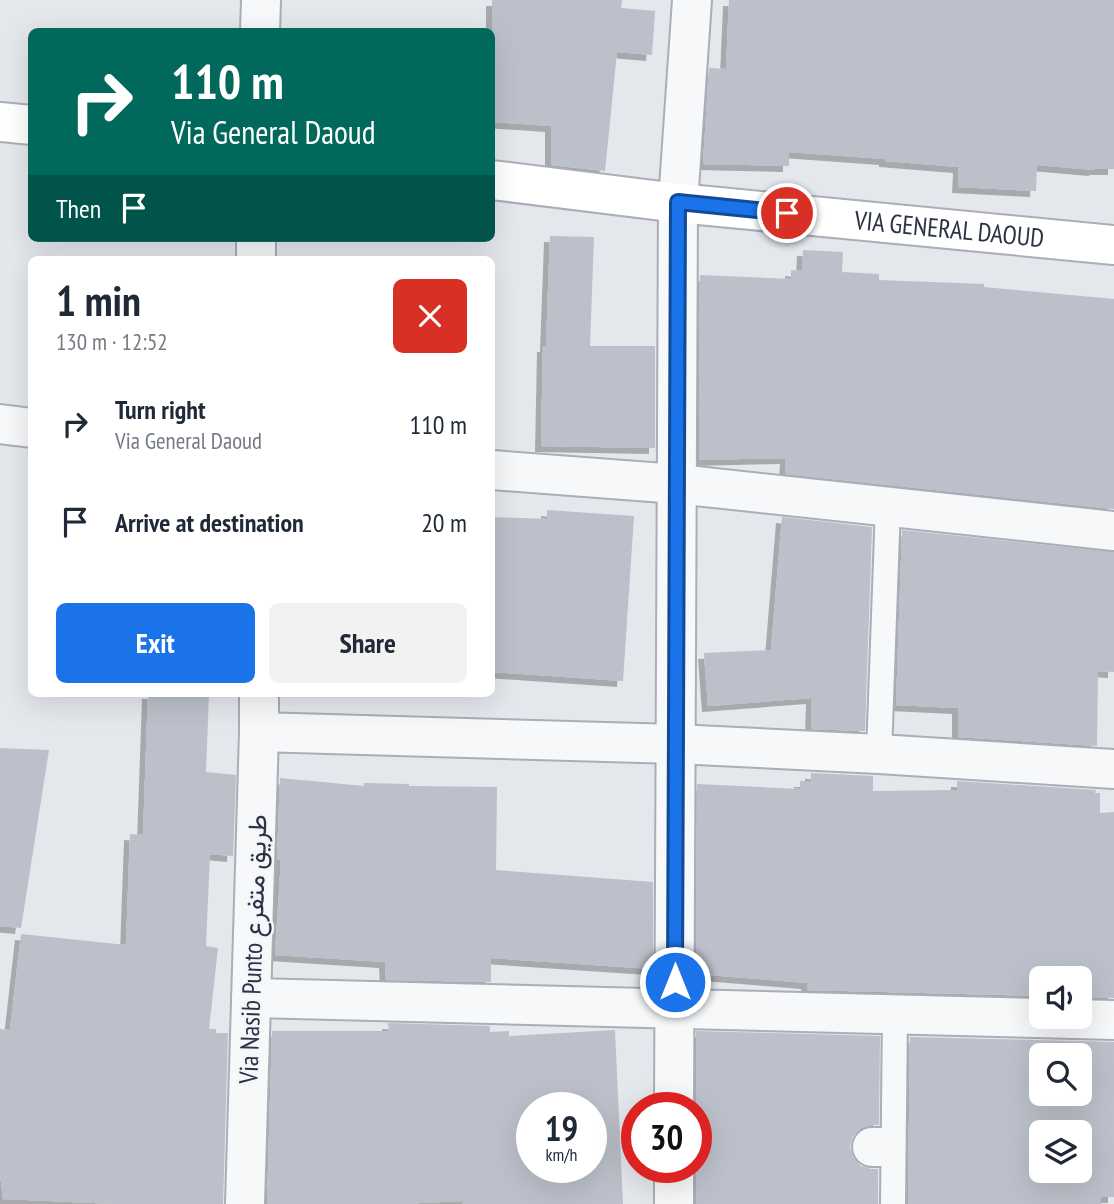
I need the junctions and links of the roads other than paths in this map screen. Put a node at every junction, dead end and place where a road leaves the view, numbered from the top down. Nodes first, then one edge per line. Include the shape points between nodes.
1 (261, 0) edge
2 (692, 0) edge
3 (260, 28) edge
4 (0, 121) edge
5 (28, 124) edge
6 (495, 180) edge
7 (678, 202) junction
8 (1114, 245) edge
9 (0, 424) edge
10 (28, 428) edge
11 (495, 470) edge
12 (677, 484) junction
13 (888, 506) junction
14 (1114, 531) edge
15 (259, 697) edge
16 (259, 732) junction
17 (676, 744) junction
18 (879, 754) junction
19 (1114, 769) edge
20 (251, 998) junction
21 (675, 1008) junction
22 (895, 1014) junction
23 (1114, 1020) edge
24 (674, 1092) edge
25 (674, 1183) edge
26 (245, 1204) edge
27 (674, 1204) edge
28 (893, 1204) edge

1 - 3 street
2 - 7 street
4 - 5 main road
6 - 7 main road, VIA GENERAL DAOUD
7 - 8 main road, VIA GENERAL DAOUD
7 - 12 street
9 - 10 street
11 - 12 street
12 - 13 street
12 - 17 street
13 - 14 street
13 - 18 lane
15 - 16 street, Via Nasib Punto طريق متفرع
16 - 17 street
16 - 20 street, Via Nasib Punto طريق متفرع
17 - 18 street
17 - 21 street
18 - 19 street
20 - 21 street
20 - 26 street, Via Nasib Punto طريق متفرع
21 - 22 street
21 - 24 street
22 - 23 street
22 - 28 lane
25 - 27 street

